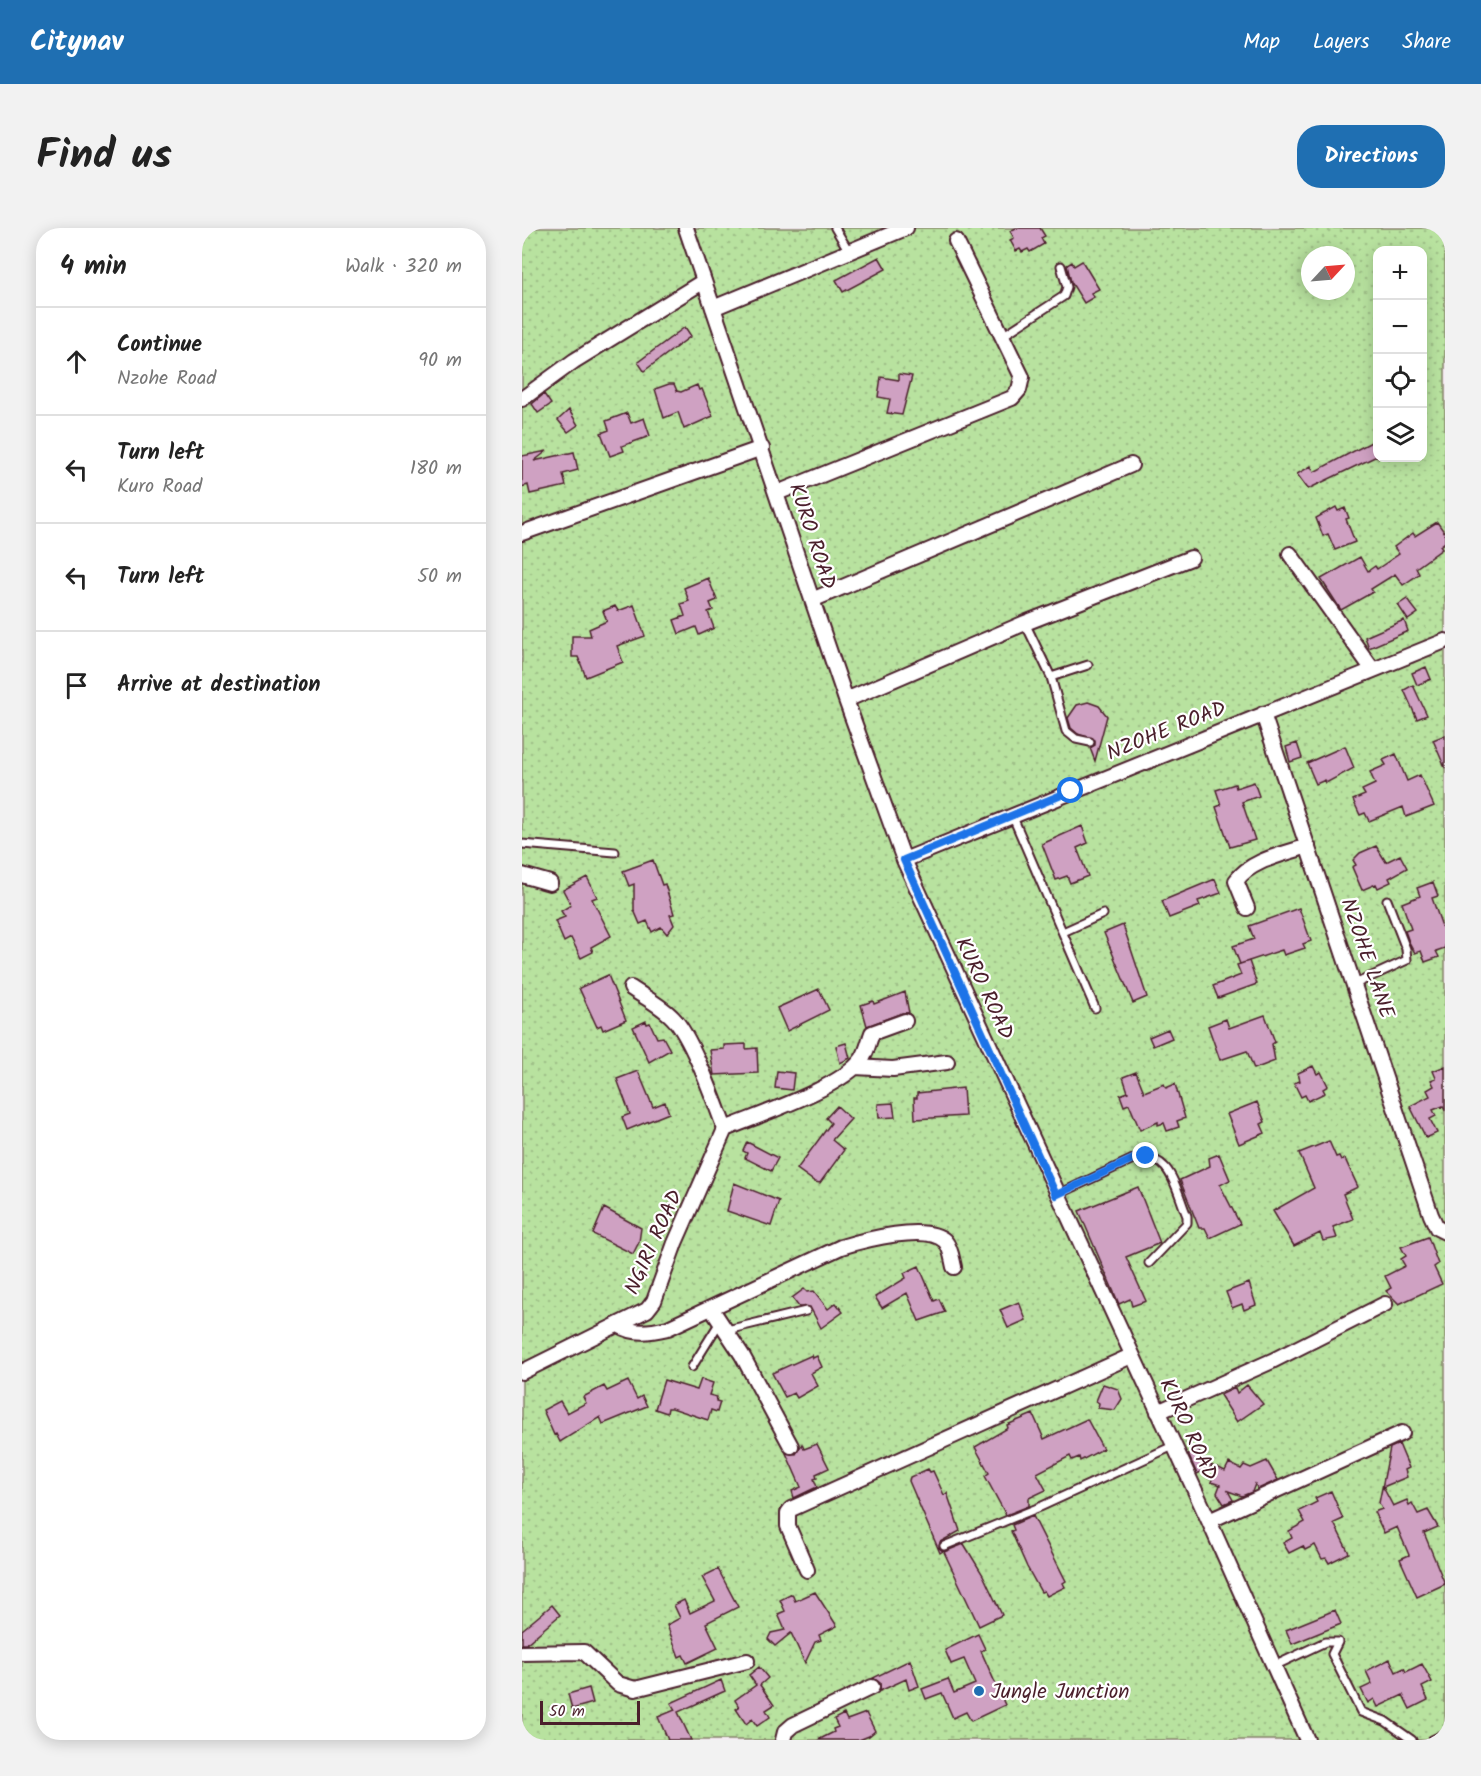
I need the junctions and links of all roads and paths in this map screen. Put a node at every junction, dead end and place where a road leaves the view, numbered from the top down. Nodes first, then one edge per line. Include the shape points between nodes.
1 (686, 228) edge
2 (835, 228) edge
3 (906, 228) edge
4 (956, 241) dead end
5 (850, 253) junction
6 (1061, 266) dead end
7 (704, 281) junction
8 (713, 308) junction
9 (1004, 335) junction
10 (522, 399) edge
11 (762, 448) junction
12 (1131, 465) dead end
13 (777, 493) junction
14 (522, 533) edge
15 (1290, 554) dead end
16 (1191, 558) dead end
17 (812, 600) junction
18 (1025, 623) junction
19 (1445, 641) edge
20 (1088, 665) dead end
21 (1373, 670) junction
22 (1051, 677) junction
23 (846, 700) junction
24 (1263, 714) junction
25 (1090, 741) dead end
26 (1012, 815) junction
27 (522, 844) edge
28 (1308, 846) junction
29 (615, 852) dead end
30 (904, 860) junction
31 (522, 875) edge
32 (550, 883) dead end
33 (1387, 900) dead end
34 (1247, 908) dead end
35 (1103, 914) dead end
36 (1063, 932) junction
37 (1354, 984) junction
38 (631, 988) dead end
39 (1095, 1008) dead end
40 (905, 1021) dead end
41 (947, 1062) dead end
42 (855, 1067) junction
43 (725, 1129) junction
44 (1056, 1195) junction
45 (1445, 1232) edge
46 (1149, 1263) dead end
47 (954, 1267) dead end
48 (1385, 1304) dead end
49 (711, 1308) junction
50 (806, 1311) dead end
51 (618, 1325) junction
52 (724, 1325) junction
53 (1131, 1356) junction
54 (692, 1367) dead end
55 (522, 1372) edge
56 (1158, 1412) junction
57 (1402, 1433) dead end
58 (791, 1446) dead end
59 (1173, 1446) junction
60 (1209, 1521) junction
61 (944, 1546) dead end
62 (807, 1570) dead end
63 (522, 1653) edge
64 (747, 1661) dead end
65 (1274, 1666) junction
66 (872, 1687) dead end
67 (1445, 1734) edge
68 (783, 1740) edge
69 (1307, 1740) edge
70 (1412, 1740) edge
71 (1432, 1740) edge

1 - 7 street, KURO ROAD
2 - 5 lane
3 - 5 street
4 - 9 street
5 - 8 street
6 - 9 lane via 1067,287 1064,296
7 - 8 street, KURO ROAD
7 - 10 street via 574,361
8 - 11 street, KURO ROAD
9 - 13 street via 1022,377 1012,398
11 - 13 street, KURO ROAD
11 - 14 street
12 - 17 street
13 - 17 street, KURO ROAD
15 - 21 street
16 - 18 street
17 - 23 street, KURO ROAD
18 - 22 lane
18 - 23 street
19 - 21 street, NZOHE ROAD
20 - 22 lane
21 - 24 street, NZOHE ROAD
22 - 25 lane via 1066,731 1076,740
23 - 30 street, KURO ROAD
24 - 26 street, NZOHE ROAD
24 - 28 street, NZOHE LANE
26 - 30 street, NZOHE ROAD
26 - 36 lane
27 - 29 lane
28 - 34 street via 1241,873 1236,881
28 - 37 street, NZOHE LANE
30 - 44 street, KURO ROAD
31 - 32 street
33 - 37 lane via 1407,960
35 - 36 lane
36 - 39 lane
37 - 45 street, NZOHE LANE via 1431,1215 1437,1228
38 - 43 street via 674,1018 710,1089
40 - 42 street via 872,1033 863,1058
41 - 42 street via 893,1069
42 - 43 street via 820,1089
43 - 51 street, NGIRI ROAD via 654,1301 642,1313
44 - 46 lane via 1133,1159 1159,1159 1167,1169 1187,1223
44 - 53 street, KURO ROAD
47 - 49 street via 946,1242 936,1235 923,1232 862,1241 841,1247
48 - 56 street
49 - 51 street via 656,1331 630,1332
49 - 52 street
50 - 52 lane
51 - 55 street, NGIRI ROAD
52 - 54 lane
52 - 58 street
53 - 56 street, KURO ROAD
53 - 62 street via 791,1509 788,1526
56 - 59 street, KURO ROAD
57 - 60 street
59 - 60 street, KURO ROAD
59 - 61 lane
60 - 65 street, KURO ROAD
63 - 64 street via 584,1652 618,1684 635,1689
65 - 69 street, KURO ROAD
65 - 70 lane via 1325,1642 1338,1642 1332,1654 1361,1712 1385,1721
66 - 68 street via 793,1725
67 - 71 lane

